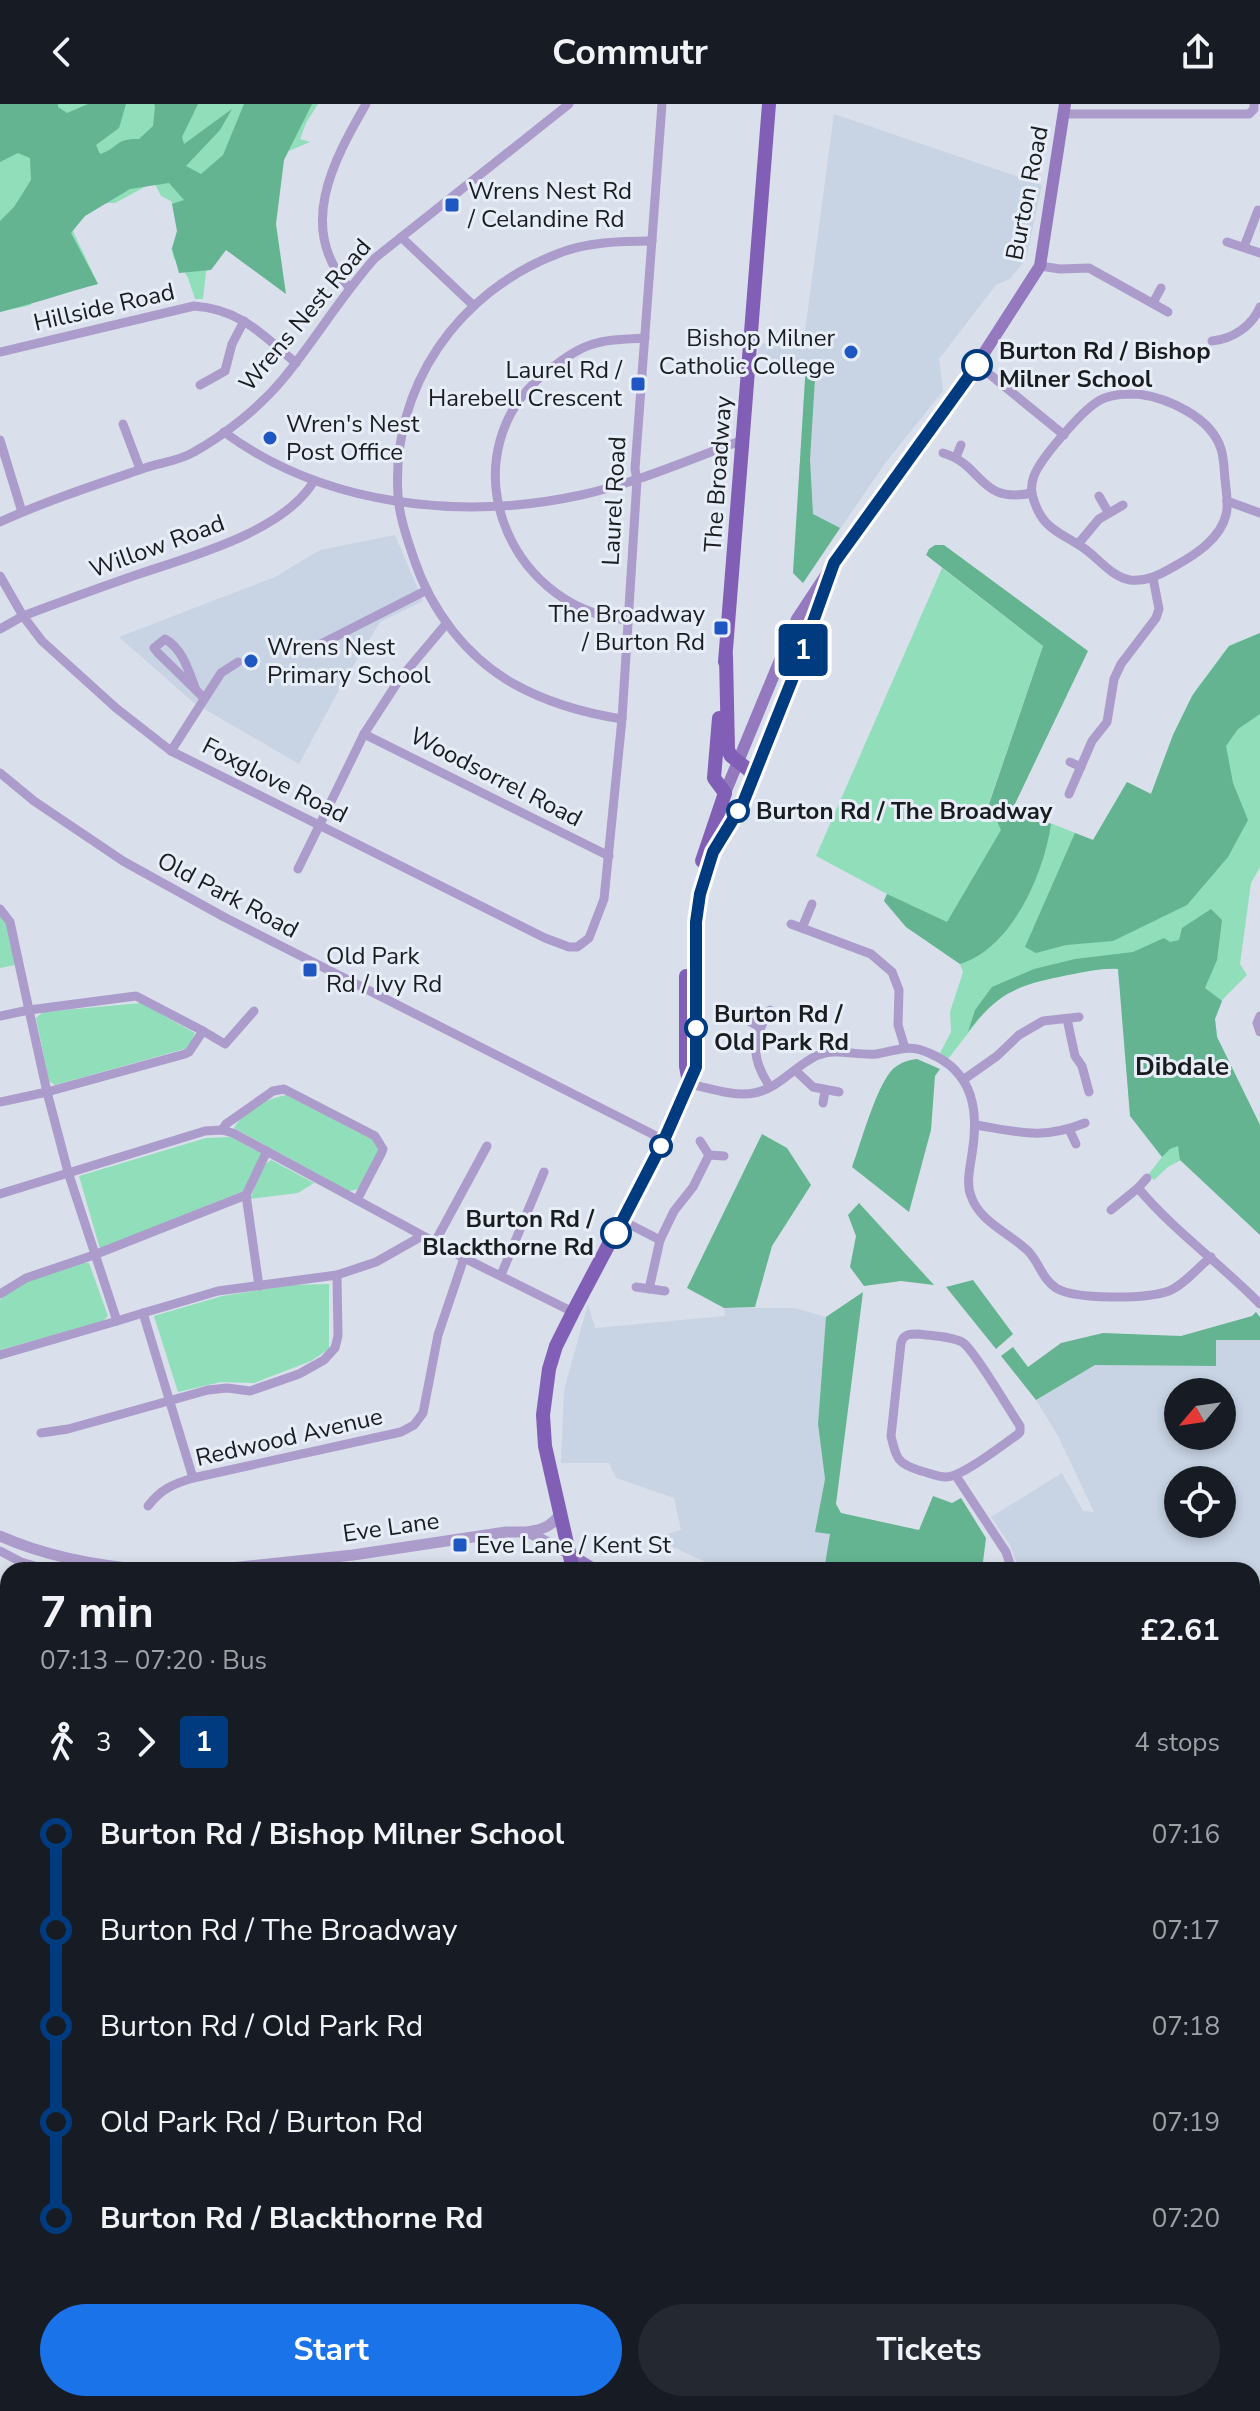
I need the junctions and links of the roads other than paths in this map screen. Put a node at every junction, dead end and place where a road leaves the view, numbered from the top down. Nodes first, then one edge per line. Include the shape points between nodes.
1 (366, 104) edge
2 (569, 104) edge
3 (662, 104) edge
4 (769, 104) edge
5 (1254, 104) edge
6 (1064, 109) edge
7 (1258, 210) dead end
8 (401, 237) junction
9 (652, 241) junction
10 (1227, 242) dead end
11 (1244, 247) junction
12 (1260, 253) edge
13 (1040, 266) junction
14 (349, 287) junction
15 (1161, 288) dead end
16 (1153, 303) junction
17 (474, 306) junction
18 (1259, 311) edge
19 (1168, 312) dead end
20 (244, 321) junction
21 (645, 338) junction
22 (1212, 341) dead end
23 (0, 352) edge
24 (296, 363) junction
25 (977, 364) junction
26 (200, 385) dead end
27 (123, 424) dead end
28 (224, 432) junction
29 (1064, 435) junction
30 (0, 440) edge
31 (743, 440) junction
32 (961, 445) dead end
33 (943, 453) dead end
34 (956, 457) junction
35 (140, 469) junction
36 (637, 480) junction
37 (314, 481) junction
38 (1032, 493) junction
39 (1099, 496) dead end
40 (399, 501) junction
41 (1227, 501) junction
42 (1123, 505) dead end
43 (498, 507) junction
44 (22, 512) junction
45 (1108, 512) junction
46 (1260, 513) edge
47 (0, 522) edge
48 (1078, 544) junction
49 (834, 563) junction
50 (0, 576) edge
51 (1153, 578) junction
52 (427, 590) junction
53 (23, 616) junction
54 (627, 620) junction
55 (446, 624) junction
56 (0, 629) edge
57 (315, 647) dead end
58 (726, 656) junction
59 (238, 662) dead end
60 (787, 693) junction
61 (200, 694) junction
62 (622, 719) junction
63 (364, 734) junction
64 (749, 736) junction
65 (171, 751) junction
66 (739, 762) junction
67 (1070, 762) dead end
68 (1081, 767) junction
69 (0, 773) edge
70 (750, 785) junction
71 (725, 793) junction
72 (1069, 794) dead end
73 (318, 824) junction
74 (609, 856) junction
75 (298, 869) dead end
76 (812, 904) dead end
77 (0, 909) edge
78 (791, 924) dead end
79 (802, 928) junction
80 (584, 942) joint
81 (29, 1010) junction
82 (770, 1010) dead end
83 (254, 1011) dead end
84 (0, 1016) edge
85 (1260, 1016) edge
86 (741, 1017) dead end
87 (1079, 1017) dead end
88 (1067, 1019) junction
89 (760, 1027) junction
90 (203, 1031) junction
91 (1260, 1032) edge
92 (905, 1048) junction
93 (795, 1070) junction
94 (1096, 1071) dead end
95 (1085, 1075) junction
96 (963, 1080) junction
97 (689, 1084) junction
98 (770, 1087) junction
99 (825, 1091) junction
100 (47, 1092) junction
101 (839, 1092) dead end
102 (1089, 1092) dead end
103 (0, 1102) edge
104 (823, 1103) dead end
105 (1085, 1123) dead end
106 (976, 1125) junction
107 (1069, 1129) junction
108 (222, 1130) junction
109 (664, 1140) junction
110 (700, 1141) dead end
111 (1076, 1144) dead end
112 (487, 1146) dead end
113 (267, 1151) junction
114 (709, 1155) junction
115 (724, 1156) dead end
116 (68, 1172) junction
117 (544, 1172) dead end
118 (1147, 1178) dead end
119 (1138, 1188) junction
120 (0, 1194) edge
121 (246, 1195) junction
122 (357, 1200) junction
123 (1111, 1210) dead end
124 (623, 1221) junction
125 (422, 1236) junction
126 (660, 1240) junction
127 (435, 1242) junction
128 (94, 1255) junction
129 (1211, 1257) junction
130 (464, 1258) junction
131 (337, 1275) junction
132 (501, 1275) junction
133 (259, 1286) junction
134 (636, 1287) dead end
135 (649, 1289) junction
136 (665, 1291) dead end
137 (0, 1294) edge
138 (1260, 1304) edge
139 (573, 1312) junction
140 (143, 1313) junction
141 (117, 1321) junction
142 (0, 1355) edge
143 (170, 1401) junction
144 (41, 1433) dead end
145 (956, 1476) junction
146 (193, 1478) junction
147 (148, 1506) dead end
148 (561, 1513) junction
149 (528, 1532) junction
150 (0, 1536) edge
151 (0, 1551) edge
152 (21, 1562) edge
153 (75, 1562) edge
154 (287, 1562) edge
155 (571, 1562) edge
156 (572, 1562) edge
157 (1009, 1562) edge

1 - 14 street via 336,158 323,205 328,253
2 - 8 street, Wrens Nest Road
3 - 9 street, Laurel Road
4 - 31 main road, The Broadway
5 - 6 street via 1249,114
6 - 13 main road, Burton Road
7 - 11 street
8 - 14 street, Wrens Nest Road
8 - 17 street
9 - 17 street via 559,253 512,277
9 - 21 street, Laurel Road
10 - 11 street
11 - 12 street
13 - 16 street via 1089,268
13 - 25 main road, Burton Road
14 - 24 street, Wrens Nest Road
15 - 16 street
16 - 19 street
17 - 40 street via 449,331 415,389 404,421
18 - 22 street via 1238,332
20 - 23 street, Hillside Road via 194,306
20 - 24 street, Hillside Road
20 - 26 street via 225,371
21 - 36 street, Laurel Road
21 - 43 street via 589,345 558,363 524,394 498,450
24 - 28 street, Wrens Nest Road via 262,402
25 - 29 street
25 - 49 main road, Burton Road
27 - 35 street
28 - 35 street, Wrens Nest Road via 192,454
28 - 37 street via 272,463
29 - 38 street via 1037,469
29 - 41 street via 1104,398 1159,398 1189,413 1215,437
30 - 44 street
31 - 36 street
31 - 58 main road, The Broadway
32 - 34 street
33 - 34 street
34 - 38 street via 995,493
35 - 44 street, Wrens Nest Road
36 - 43 street via 583,495
36 - 54 street, Laurel Road
37 - 40 street
37 - 53 street, Willow Road via 286,511 232,542
38 - 48 street via 1052,530
39 - 45 street
40 - 43 street
40 - 52 street
41 - 46 street
41 - 51 street via 1226,516 1208,544
42 - 45 street
43 - 54 street via 519,555 554,592 575,606
44 - 47 street, Wrens Nest Road
45 - 48 street
48 - 51 street via 1116,575
49 - 60 main road, Burton Road
49 - 64 main road, Burton Road via 797,619
50 - 53 street, Foxglove Road
51 - 68 street via 1156,618 1121,664 1107,722
52 - 55 street
52 - 57 street
53 - 56 street, Willow Road
53 - 65 street, Foxglove Road via 42,641
54 - 62 street, Laurel Road
55 - 62 street via 511,682 584,713
55 - 63 street via 399,680
58 - 66 main road, The Broadway via 726,738
58 - 71 main road, The Broadway via 714,764 714,778
59 - 61 street
60 - 64 main road via 774,691
60 - 70 main road, Burton Road
61 - 61 street via 154,648 161,640 179,651
61 - 65 street
62 - 74 street, Laurel Road
63 - 73 street
63 - 74 street, Woodsorrel Road
64 - 66 main road, Burton Road
65 - 73 street, Foxglove Road
66 - 70 main road, The Broadway via 750,771
66 - 71 main road, Burton Road
67 - 68 street
68 - 72 street
69 - 109 street, Old Park Road via 148,875
70 - 71 main road
70 - 97 main road via 713,852 700,894 695,933 696,1067
71 - 97 main road via 691,907 686,967
73 - 75 street
73 - 80 street, Foxglove Road via 545,938 569,947
74 - 80 street, Laurel Road via 604,899
76 - 79 street
77 - 81 street via 10,922
78 - 79 street
79 - 92 street via 871,954 892,972
81 - 84 street
81 - 90 street via 136,996
81 - 100 street
82 - 89 street
83 - 90 street via 225,1044
85 - 91 street
86 - 89 street
87 - 88 street
88 - 95 street
88 - 96 street via 1043,1021 1019,1035
89 - 98 street via 755,1057
90 - 100 street via 185,1054
92 - 93 street via 820,1054
92 - 96 street via 930,1053
93 - 98 street
93 - 99 street
94 - 95 street
95 - 102 street
96 - 106 street via 972,1096
97 - 98 street via 735,1094
97 - 109 main road
99 - 101 street
99 - 104 street
100 - 103 street
100 - 116 street
105 - 107 street
106 - 107 street via 1036,1135
106 - 129 street via 971,1197 1061,1290 1153,1295 1171,1290
107 - 111 street
108 - 113 street
108 - 116 street
108 - 122 street via 273,1091 284,1089 375,1136 383,1149
109 - 124 main road
110 - 114 street
112 - 127 street
113 - 121 street
113 - 122 street
114 - 115 street
114 - 126 street
116 - 120 street
116 - 128 street
117 - 132 street
118 - 119 street
119 - 123 street
119 - 129 street
121 - 128 street
121 - 133 street
122 - 125 street
124 - 126 street
124 - 139 main road
125 - 127 street
125 - 131 street via 376,1262
126 - 135 street
127 - 130 street
128 - 137 street via 26,1278
128 - 141 street
129 - 138 street
130 - 132 street
130 - 146 street, Redwood Avenue via 438,1335 423,1413 414,1425
131 - 133 street
131 - 143 street via 338,1336 324,1360 250,1391 208,1390
132 - 139 street
133 - 140 street via 218,1291
134 - 135 street
135 - 136 street
139 - 148 main road via 549,1369 543,1415
140 - 141 street
140 - 143 street
141 - 142 street
143 - 144 street
143 - 146 street
145 - 145 street via 943,1478 911,1468 894,1450 901,1343 908,1335 967,1345 1020,1426 1017,1435
145 - 157 street
146 - 147 street, Redwood Avenue via 170,1485
148 - 149 street via 547,1528
148 - 156 main road
149 - 154 street, Eve Lane
149 - 155 street
150 - 153 street
151 - 152 street

